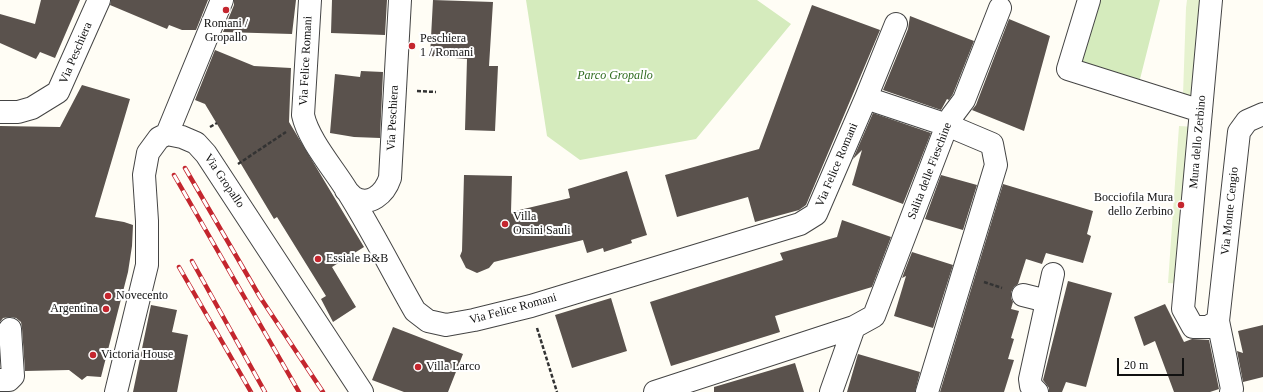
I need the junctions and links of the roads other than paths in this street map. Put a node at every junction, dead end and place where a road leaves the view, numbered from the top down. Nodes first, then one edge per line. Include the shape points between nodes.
1 (99, 0) edge
2 (222, 0) edge
3 (310, 0) edge
4 (400, 0) edge
5 (1089, 0) edge
6 (1211, 0) edge
7 (1000, 8) dead end
8 (896, 24) dead end
9 (866, 98) junction
10 (1201, 111) junction
11 (0, 112) edge
12 (1263, 114) edge
13 (947, 125) junction
14 (167, 134) junction
15 (346, 190) junction
16 (1053, 274) dead end
17 (1023, 295) road end
18 (1047, 301) junction
19 (1218, 321) junction
20 (854, 327) junction
21 (10, 329) dead end
22 (0, 380) edge
23 (116, 392) edge
24 (362, 392) edge
25 (656, 392) edge
26 (831, 392) edge
27 (927, 392) edge
28 (1037, 392) edge
29 (1231, 392) edge

1 - 11 street, Via Peschiera via 58,92 32,108 18,112
2 - 14 street
3 - 15 street, Via Felice Romani via 304,122
4 - 15 street, Via Peschiera via 390,178 384,191 374,199 363,200 353,197
5 - 10 street via 1068,69
6 - 10 street, Mura dello Zerbino
7 - 13 street, Salita delle Fieschine via 964,100
8 - 9 street, Via Felice Romani
9 - 13 street
9 - 15 street, Via Felice Romani via 816,214 800,224 530,306 446,325 428,321 415,311
10 - 19 street, Mura dello Zerbino via 1183,309 1193,326 1208,327
12 - 19 street, Via Monte Cengio via 1247,121 1239,132
13 - 20 street, Salita delle Fieschine via 874,316
13 - 27 street via 992,144 996,165 970,278
14 - 23 street via 159,138 148,153 144,175 147,265
14 - 24 street, Via Gropallo via 196,143 206,154
16 - 18 street
17 - 18 street
18 - 28 street via 1030,379 1031,386
19 - 29 street
20 - 25 street, Salita delle Fieschine
20 - 26 street
21 - 22 street via 13,376 9,380

